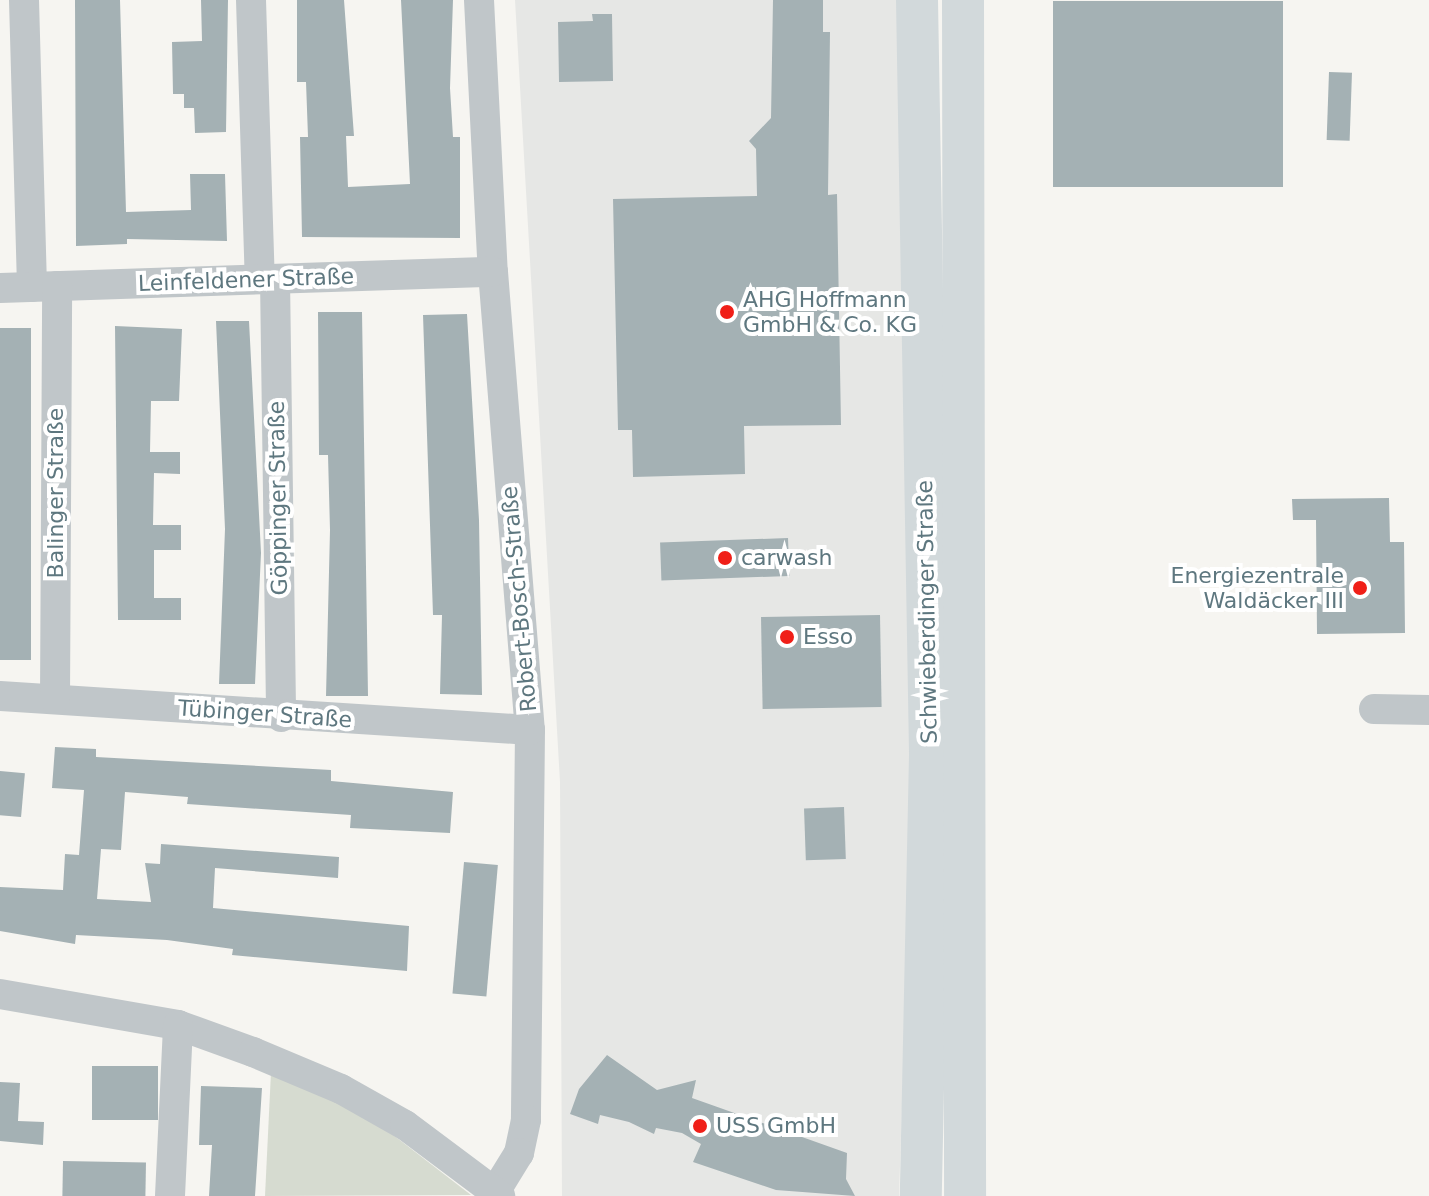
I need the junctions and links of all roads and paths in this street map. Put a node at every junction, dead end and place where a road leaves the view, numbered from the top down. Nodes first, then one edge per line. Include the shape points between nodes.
1 (24, 0) edge
2 (251, 0) edge
3 (479, 0) edge
4 (917, 0) edge
5 (963, 0) edge
6 (918, 72) junction
7 (919, 158) junction
8 (963, 158) junction
9 (920, 252) junction
10 (493, 272) junction
11 (268, 279) junction
12 (44, 286) junction
13 (0, 288) edge
14 (0, 696) edge
15 (55, 699) junction
16 (1374, 709) dead end
17 (1429, 710) edge
18 (281, 717) junction
19 (530, 730) junction
20 (0, 994) edge
21 (178, 1025) junction
22 (965, 1066) junction
23 (924, 1067) junction
24 (498, 1194) edge
25 (170, 1196) edge
26 (921, 1196) edge
27 (965, 1196) edge

1 - 12 street, Balinger Straße
2 - 11 street, Göppinger Straße
3 - 10 street, Robert-Bosch-Straße
4 - 6 main road, Schwieberdinger Straße
5 - 8 main road, Schwieberdinger Straße
6 - 7 main road, Schwieberdinger Straße
6 - 9 street via 899,95 901,224
7 - 8 main road
7 - 9 main road, Schwieberdinger Straße
8 - 22 main road, Schwieberdinger Straße
9 - 23 main road, Schwieberdinger Straße via 930,755
10 - 11 street, Leinfeldener Straße
10 - 19 street, Robert-Bosch-Straße
11 - 12 street, Leinfeldener Straße
11 - 18 street, Göppinger Straße
12 - 13 street, Leinfeldener Straße
12 - 15 street, Balinger Straße
14 - 15 street, Tübinger Straße
15 - 18 street, Tübinger Straße
16 - 17 street
18 - 19 street, Tübinger Straße
19 - 24 street, Robert-Bosch-Straße via 526,1120 519,1153
20 - 21 street
21 - 24 street via 341,1089 405,1125
21 - 25 street
22 - 23 main road
22 - 27 main road, Schwieberdinger Straße
23 - 26 main road, Schwieberdinger Straße

